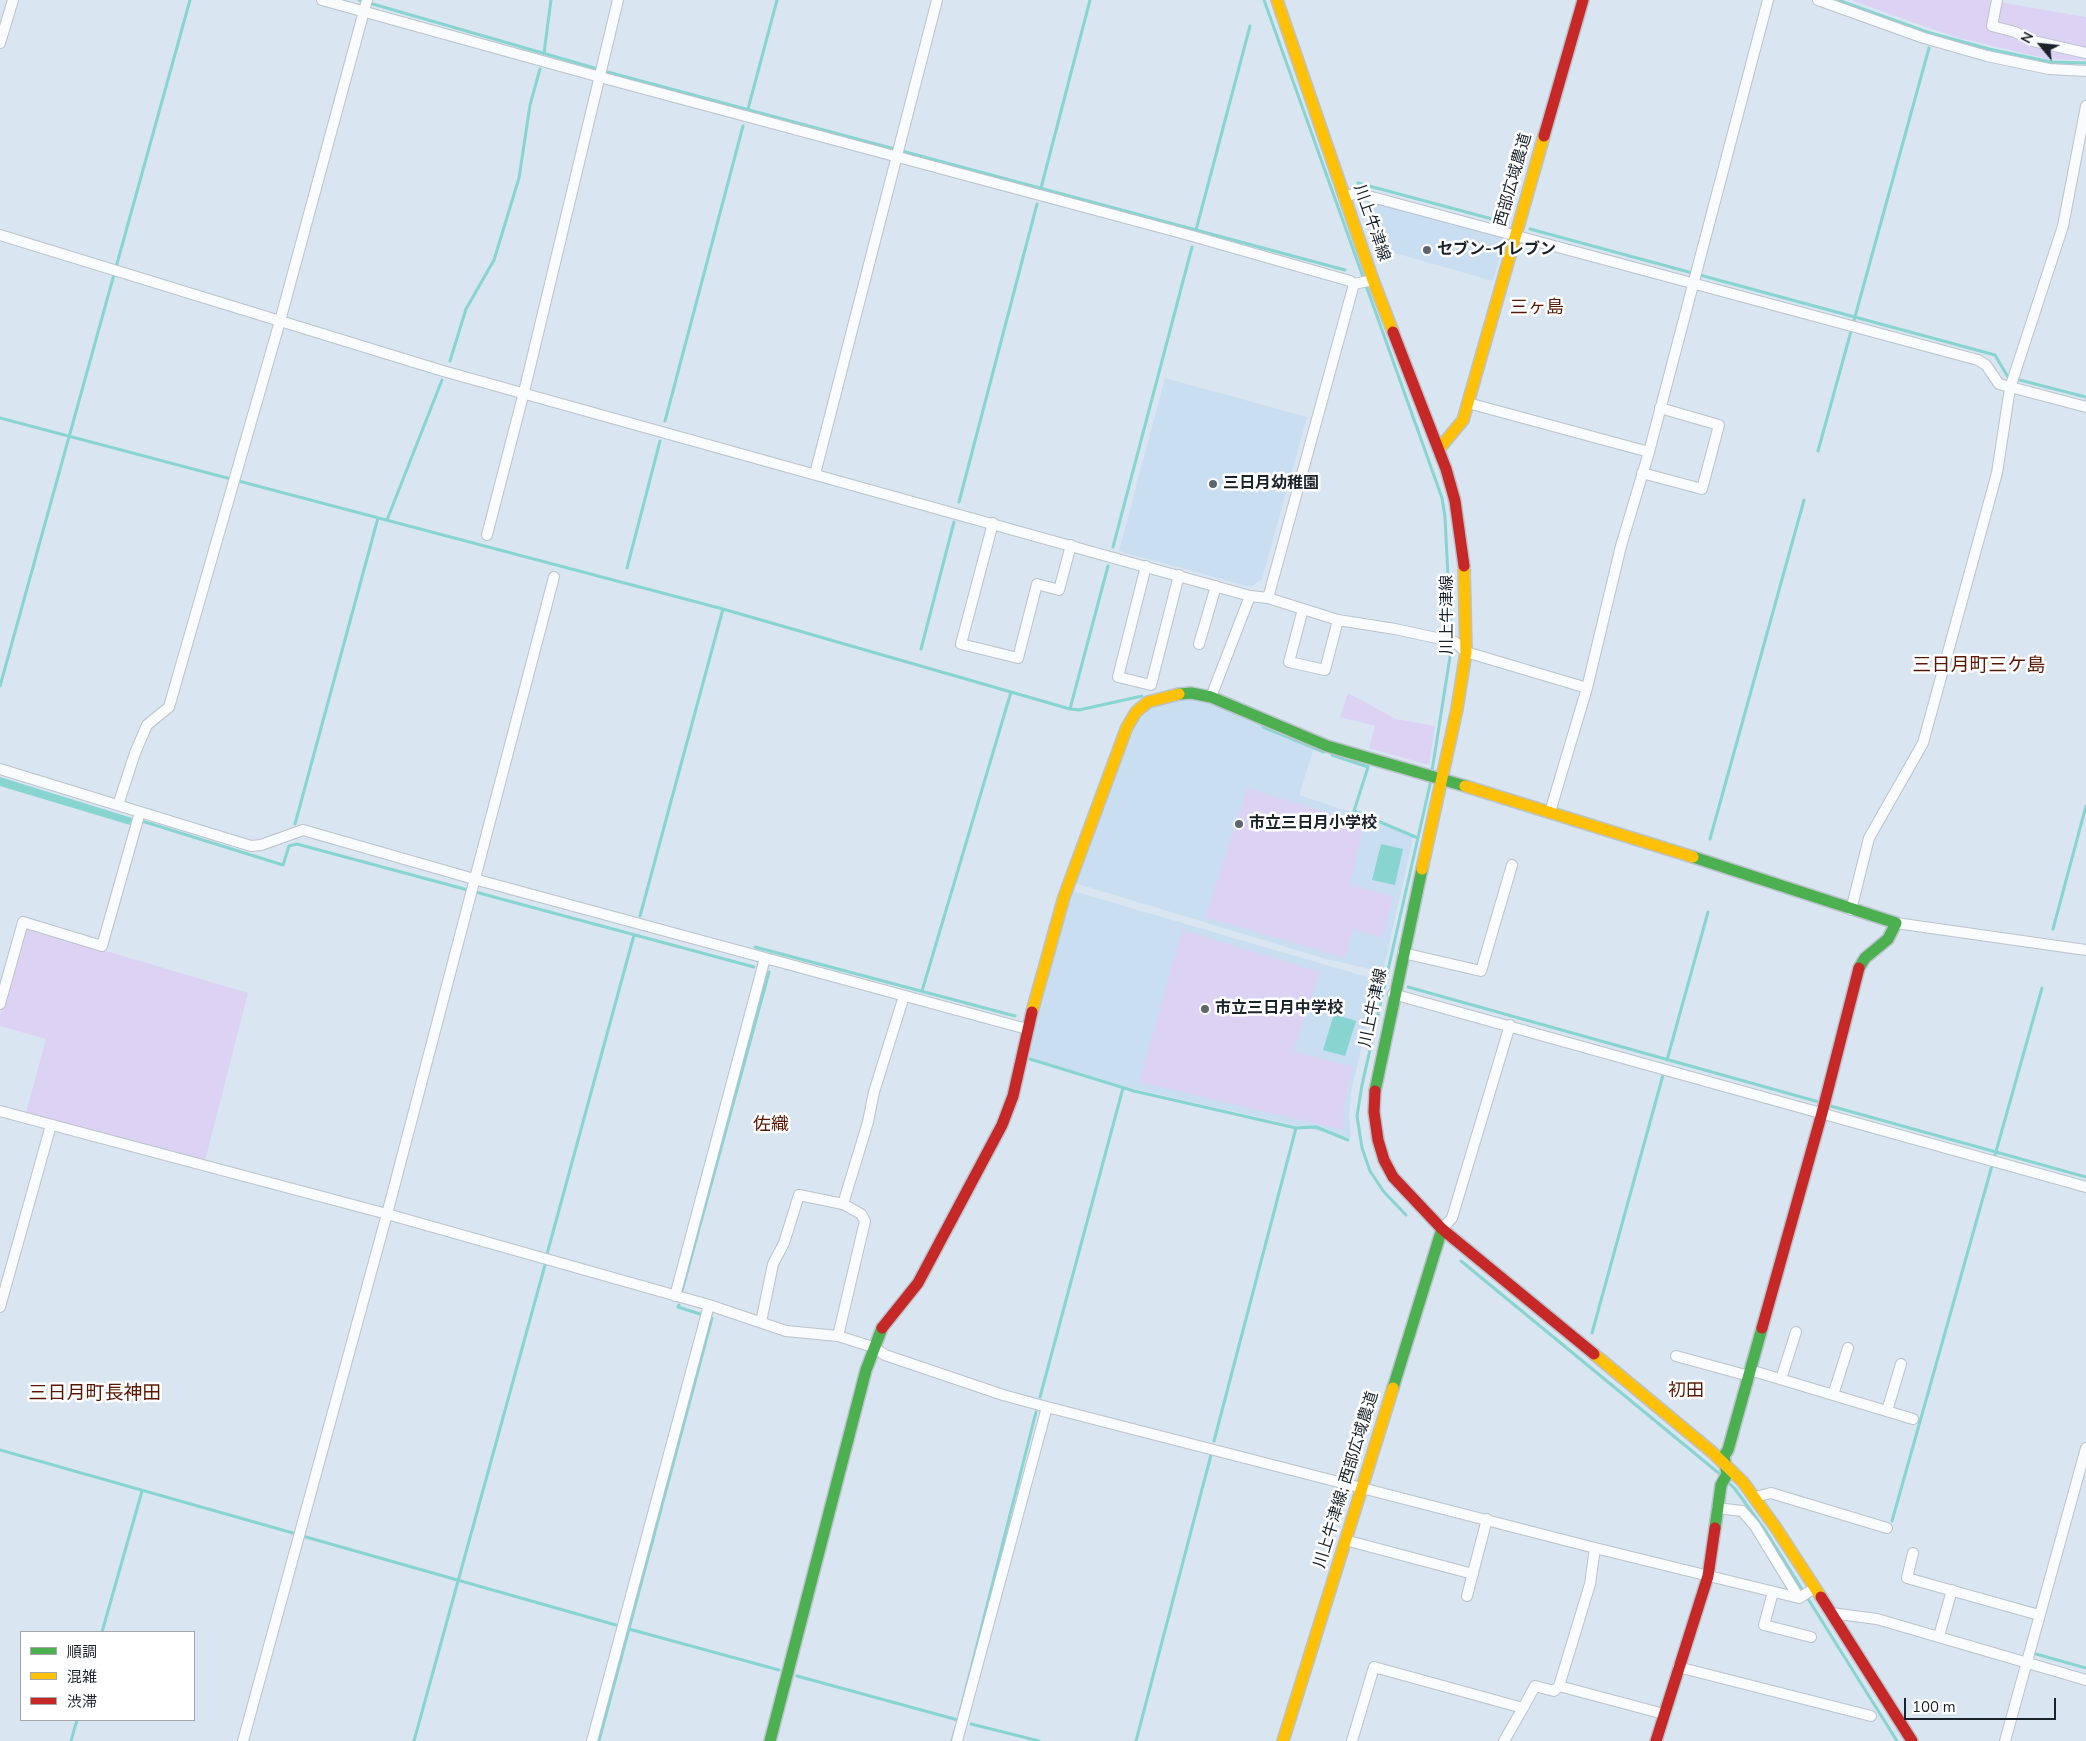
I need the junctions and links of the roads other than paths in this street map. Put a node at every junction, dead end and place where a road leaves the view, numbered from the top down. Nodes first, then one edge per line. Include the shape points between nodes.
1 (13, 0) edge
2 (322, 0) edge
3 (367, 0) edge
4 (618, 0) edge
5 (937, 0) edge
6 (1276, 0) edge
7 (1583, 0) edge
8 (1768, 0) edge
9 (1818, 0) edge
10 (1997, 0) edge
11 (364, 12) junction
12 (0, 44) edge
13 (2086, 53) edge
14 (2086, 72) edge
15 (600, 77) junction
16 (2086, 106) edge
17 (896, 157) junction
18 (1344, 197) junction
19 (0, 235) edge
20 (1515, 235) junction
21 (1372, 280) junction
22 (1693, 283) junction
23 (1354, 284) junction
24 (280, 321) junction
25 (2010, 388) junction
26 (524, 392) junction
27 (1468, 403) junction
28 (1660, 408) junction
29 (2086, 408) edge
30 (1439, 449) junction
31 (1649, 452) junction
32 (1642, 473) junction
33 (815, 474) junction
34 (993, 524) junction
35 (487, 535) dead end
36 (1071, 545) junction
37 (1146, 566) junction
38 (1179, 575) junction
39 (554, 577) dead end
40 (1216, 586) junction
41 (1250, 596) junction
42 (1268, 598) junction
43 (1302, 609) junction
44 (1338, 620) junction
45 (1199, 644) dead end
46 (1466, 652) junction
47 (1587, 688) junction
48 (1211, 696) junction
49 (0, 769) edge
50 (1435, 777) junction
51 (118, 805) junction
52 (140, 812) junction
53 (1550, 812) junction
54 (1512, 865) dead end
55 (474, 879) junction
56 (1851, 910) junction
57 (1896, 923) junction
58 (2086, 950) edge
59 (1403, 953) junction
60 (765, 958) junction
61 (1393, 994) junction
62 (904, 996) junction
63 (0, 1004) edge
64 (1510, 1026) junction
65 (1027, 1029) junction
66 (0, 1111) edge
67 (1822, 1113) junction
68 (50, 1125) junction
69 (2086, 1187) edge
70 (843, 1204) junction
71 (387, 1214) junction
72 (1442, 1229) junction
73 (675, 1296) junction
74 (709, 1305) junction
75 (0, 1307) edge
76 (761, 1322) junction
77 (1796, 1332) dead end
78 (838, 1336) junction
79 (873, 1347) junction
80 (1848, 1348) dead end
81 (1676, 1356) dead end
82 (1901, 1364) dead end
83 (1749, 1373) junction
84 (1781, 1379) junction
85 (1833, 1395) junction
86 (1046, 1407) junction
87 (1887, 1411) junction
88 (1913, 1419) dead end
89 (2086, 1448) edge
90 (1727, 1469) junction
91 (1362, 1488) junction
92 (1755, 1497) junction
93 (1717, 1508) junction
94 (1487, 1519) junction
95 (1887, 1528) dead end
96 (1345, 1540) junction
97 (1595, 1548) junction
98 (1913, 1553) dead end
99 (1473, 1574) junction
100 (1708, 1576) junction
101 (1816, 1588) junction
102 (1952, 1590) junction
103 (1773, 1592) junction
104 (1467, 1596) dead end
105 (1799, 1598) junction
106 (1831, 1613) junction
107 (2039, 1615) junction
108 (1939, 1636) junction
109 (1811, 1637) dead end
110 (2027, 1663) junction
111 (1678, 1667) junction
112 (2086, 1680) edge
113 (1558, 1686) junction
114 (1523, 1708) junction
115 (1664, 1714) junction
116 (1871, 1716) dead end
117 (243, 1741) edge
118 (592, 1741) edge
119 (770, 1741) edge
120 (957, 1741) edge
121 (1283, 1741) edge
122 (1352, 1741) edge
123 (1504, 1741) edge
124 (1656, 1741) edge
125 (1912, 1741) edge
126 (2006, 1741) edge

1 - 12 street
2 - 11 street
3 - 11 street
4 - 15 street
5 - 17 street
6 - 18 street, 川上牛津線
7 - 20 street, 西部広域農道
8 - 22 street
9 - 14 street via 1924,38 1987,56 2048,69
10 - 13 street via 1992,26 2033,41
11 - 15 street
11 - 24 street
15 - 17 street
15 - 26 street
16 - 25 street via 2063,226
17 - 23 street via 1184,234
17 - 33 street
18 - 20 street via 1356,193
18 - 21 street, 川上牛津線
19 - 24 street
20 - 22 street
20 - 27 street, 西部広域農道
21 - 23 street
21 - 30 street, 川上牛津線
22 - 25 street via 1978,360 1999,384
22 - 28 street
23 - 42 street
24 - 26 street
24 - 51 street via 169,707 148,725
25 - 29 street
25 - 56 street via 1997,473 1923,743 1869,838
26 - 33 street
26 - 35 street
27 - 30 street, 西部広域農道 via 1462,420
27 - 31 street
28 - 31 street
28 - 32 street via 1720,424 1702,489
30 - 46 street, 川上牛津線 via 1460,530
31 - 32 street
32 - 47 street
33 - 34 street
34 - 36 street
34 - 36 street via 961,644 1018,658 1037,584 1059,590
36 - 37 street
37 - 38 street
37 - 38 street via 1118,677 1150,685
38 - 40 street
39 - 55 street
40 - 41 street
40 - 45 street
41 - 42 street
41 - 48 street
42 - 43 street
43 - 44 street
43 - 44 street via 1289,662 1325,670
44 - 46 street via 1451,642
46 - 47 street
46 - 50 street, 川上牛津線 via 1457,708
47 - 53 street
48 - 50 street via 1319,743
48 - 65 street via 1191,693 1158,698 1143,706 1130,720 1064,897
49 - 51 street
50 - 53 street
50 - 59 street, 川上牛津線
51 - 52 street
52 - 55 street via 250,846 303,830
52 - 63 street via 102,946 23,922
53 - 56 street
54 - 59 street via 1481,971
55 - 60 street
55 - 71 street
56 - 57 street
57 - 58 street
57 - 67 street via 1888,939 1860,964
59 - 61 street, 川上牛津線
60 - 62 street
60 - 73 street
61 - 64 street
61 - 72 street, 川上牛津線 via 1376,1081 1374,1112 1378,1140 1393,1176
62 - 65 street
62 - 70 street
64 - 67 street
64 - 72 street via 1452,1218
65 - 79 street via 1013,1096 994,1142 918,1283 888,1318
66 - 68 street
67 - 69 street
67 - 83 street
68 - 71 street
68 - 75 street
70 - 76 street via 800,1195 773,1264
70 - 78 street via 861,1214 865,1221
71 - 73 street
71 - 117 street
72 - 90 street, 川上牛津線
72 - 91 street, 川上牛津線; 西部広域農道
73 - 74 street
74 - 76 street
74 - 118 street
76 - 78 street via 786,1331
77 - 84 street
78 - 79 street
79 - 86 street via 886,1355 1002,1396
79 - 119 street
80 - 85 street
81 - 83 street
82 - 87 street
83 - 84 street
83 - 90 street via 1724,1456
84 - 85 street
85 - 87 street
86 - 91 street
86 - 120 street
87 - 88 street
89 - 107 street
90 - 92 street, 川上牛津線
90 - 93 street
91 - 94 street
91 - 96 street, 川上牛津線; 西部広域農道
92 - 95 street via 1771,1493
92 - 101 street, 川上牛津線
93 - 100 street
93 - 105 street via 1742,1511 1755,1526
94 - 97 street
94 - 99 street
96 - 99 street
96 - 121 street, 川上牛津線; 西部広域農道
97 - 100 street
97 - 113 street via 1590,1584
98 - 102 street via 1907,1578
99 - 104 street
100 - 103 street
100 - 111 street
101 - 105 street
101 - 106 street, 川上牛津線
102 - 107 street
102 - 108 street
103 - 105 street
103 - 109 street via 1764,1625
106 - 108 street via 1877,1619
106 - 125 street, 川上牛津線
107 - 110 street
108 - 110 street
110 - 112 street
110 - 126 street
111 - 115 street
111 - 116 street
113 - 114 street via 1554,1691 1535,1686
113 - 115 street
114 - 122 street via 1374,1667
114 - 123 street
115 - 124 street

